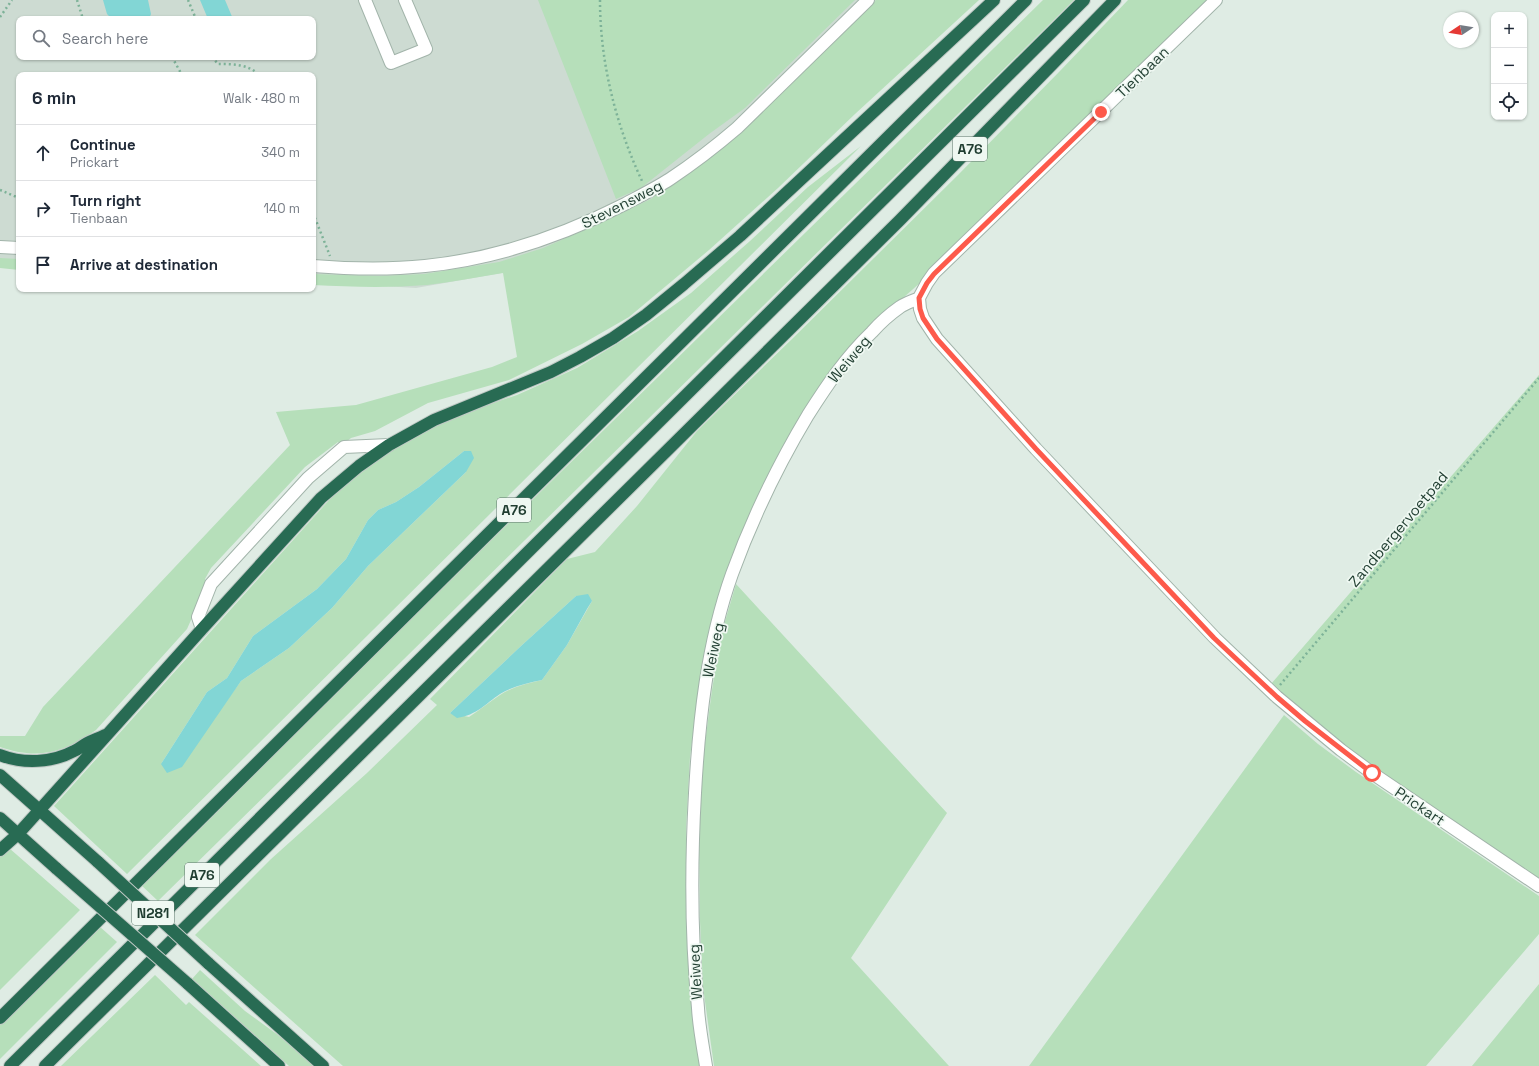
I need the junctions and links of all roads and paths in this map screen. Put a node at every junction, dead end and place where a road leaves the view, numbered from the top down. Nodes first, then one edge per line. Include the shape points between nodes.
1 (12, 0) edge
2 (77, 0) edge
3 (188, 0) edge
4 (365, 0) edge
5 (405, 0) edge
6 (600, 0) edge
7 (868, 0) edge
8 (994, 0) edge
9 (1026, 0) edge
10 (1084, 0) edge
11 (1115, 0) edge
12 (1216, 0) edge
13 (81, 16) edge
14 (195, 16) edge
15 (0, 17) edge
16 (174, 60) edge
17 (215, 60) edge
18 (180, 72) edge
19 (254, 72) edge
20 (0, 190) edge
21 (647, 192) junction
22 (16, 197) edge
23 (316, 221) edge
24 (0, 247) edge
25 (16, 248) edge
26 (316, 266) edge
27 (334, 268) junction
28 (919, 298) junction
29 (1539, 378) edge
30 (389, 445) junction
31 (202, 629) junction
32 (1273, 694) junction
33 (108, 733) junction
34 (0, 755) edge
35 (0, 775) edge
36 (39, 810) junction
37 (0, 818) edge
38 (18, 834) junction
39 (0, 850) edge
40 (1539, 886) edge
41 (0, 1018) edge
42 (10, 1066) edge
43 (45, 1066) edge
44 (279, 1066) edge
45 (323, 1066) edge
46 (706, 1066) edge

1 - 15 path
2 - 13 path
3 - 14 path
4 - 5 street via 391,63 426,49
6 - 21 path via 601,36 614,106 630,155
7 - 21 street, Stevensweg via 737,128 687,167
8 - 30 highway via 740,236 646,315 613,338 568,363 434,420
9 - 41 highway, A76
10 - 42 highway, A76
11 - 43 highway, A76 via 900,220
12 - 28 street, Tienbaan via 934,274
16 - 18 path
17 - 19 path via 218,64 237,64
20 - 22 path
21 - 27 street, Stevensweg via 570,230 468,260 426,266 360,270
23 - 27 path
24 - 25 street
26 - 27 street, Stevensweg
28 - 32 street, Prickart via 923,318 947,351 1134,554 1214,638
28 - 46 street, Weiweg via 901,306 875,329 852,351 826,385 799,430 756,516 732,575 719,617 702,705 692,855 698,1008
29 - 32 path, Zandbergervoetpad
30 - 31 highway via 321,498
30 - 31 street via 344,447 308,478 211,584 198,617
31 - 33 highway
32 - 40 street, Prickart via 1372,773
33 - 34 highway via 74,751 52,759 20,760
33 - 36 highway
35 - 36 highway, N281
36 - 38 highway
36 - 45 highway, N281, bridge
37 - 38 highway, N281
38 - 39 highway
38 - 44 highway, N281, bridge

